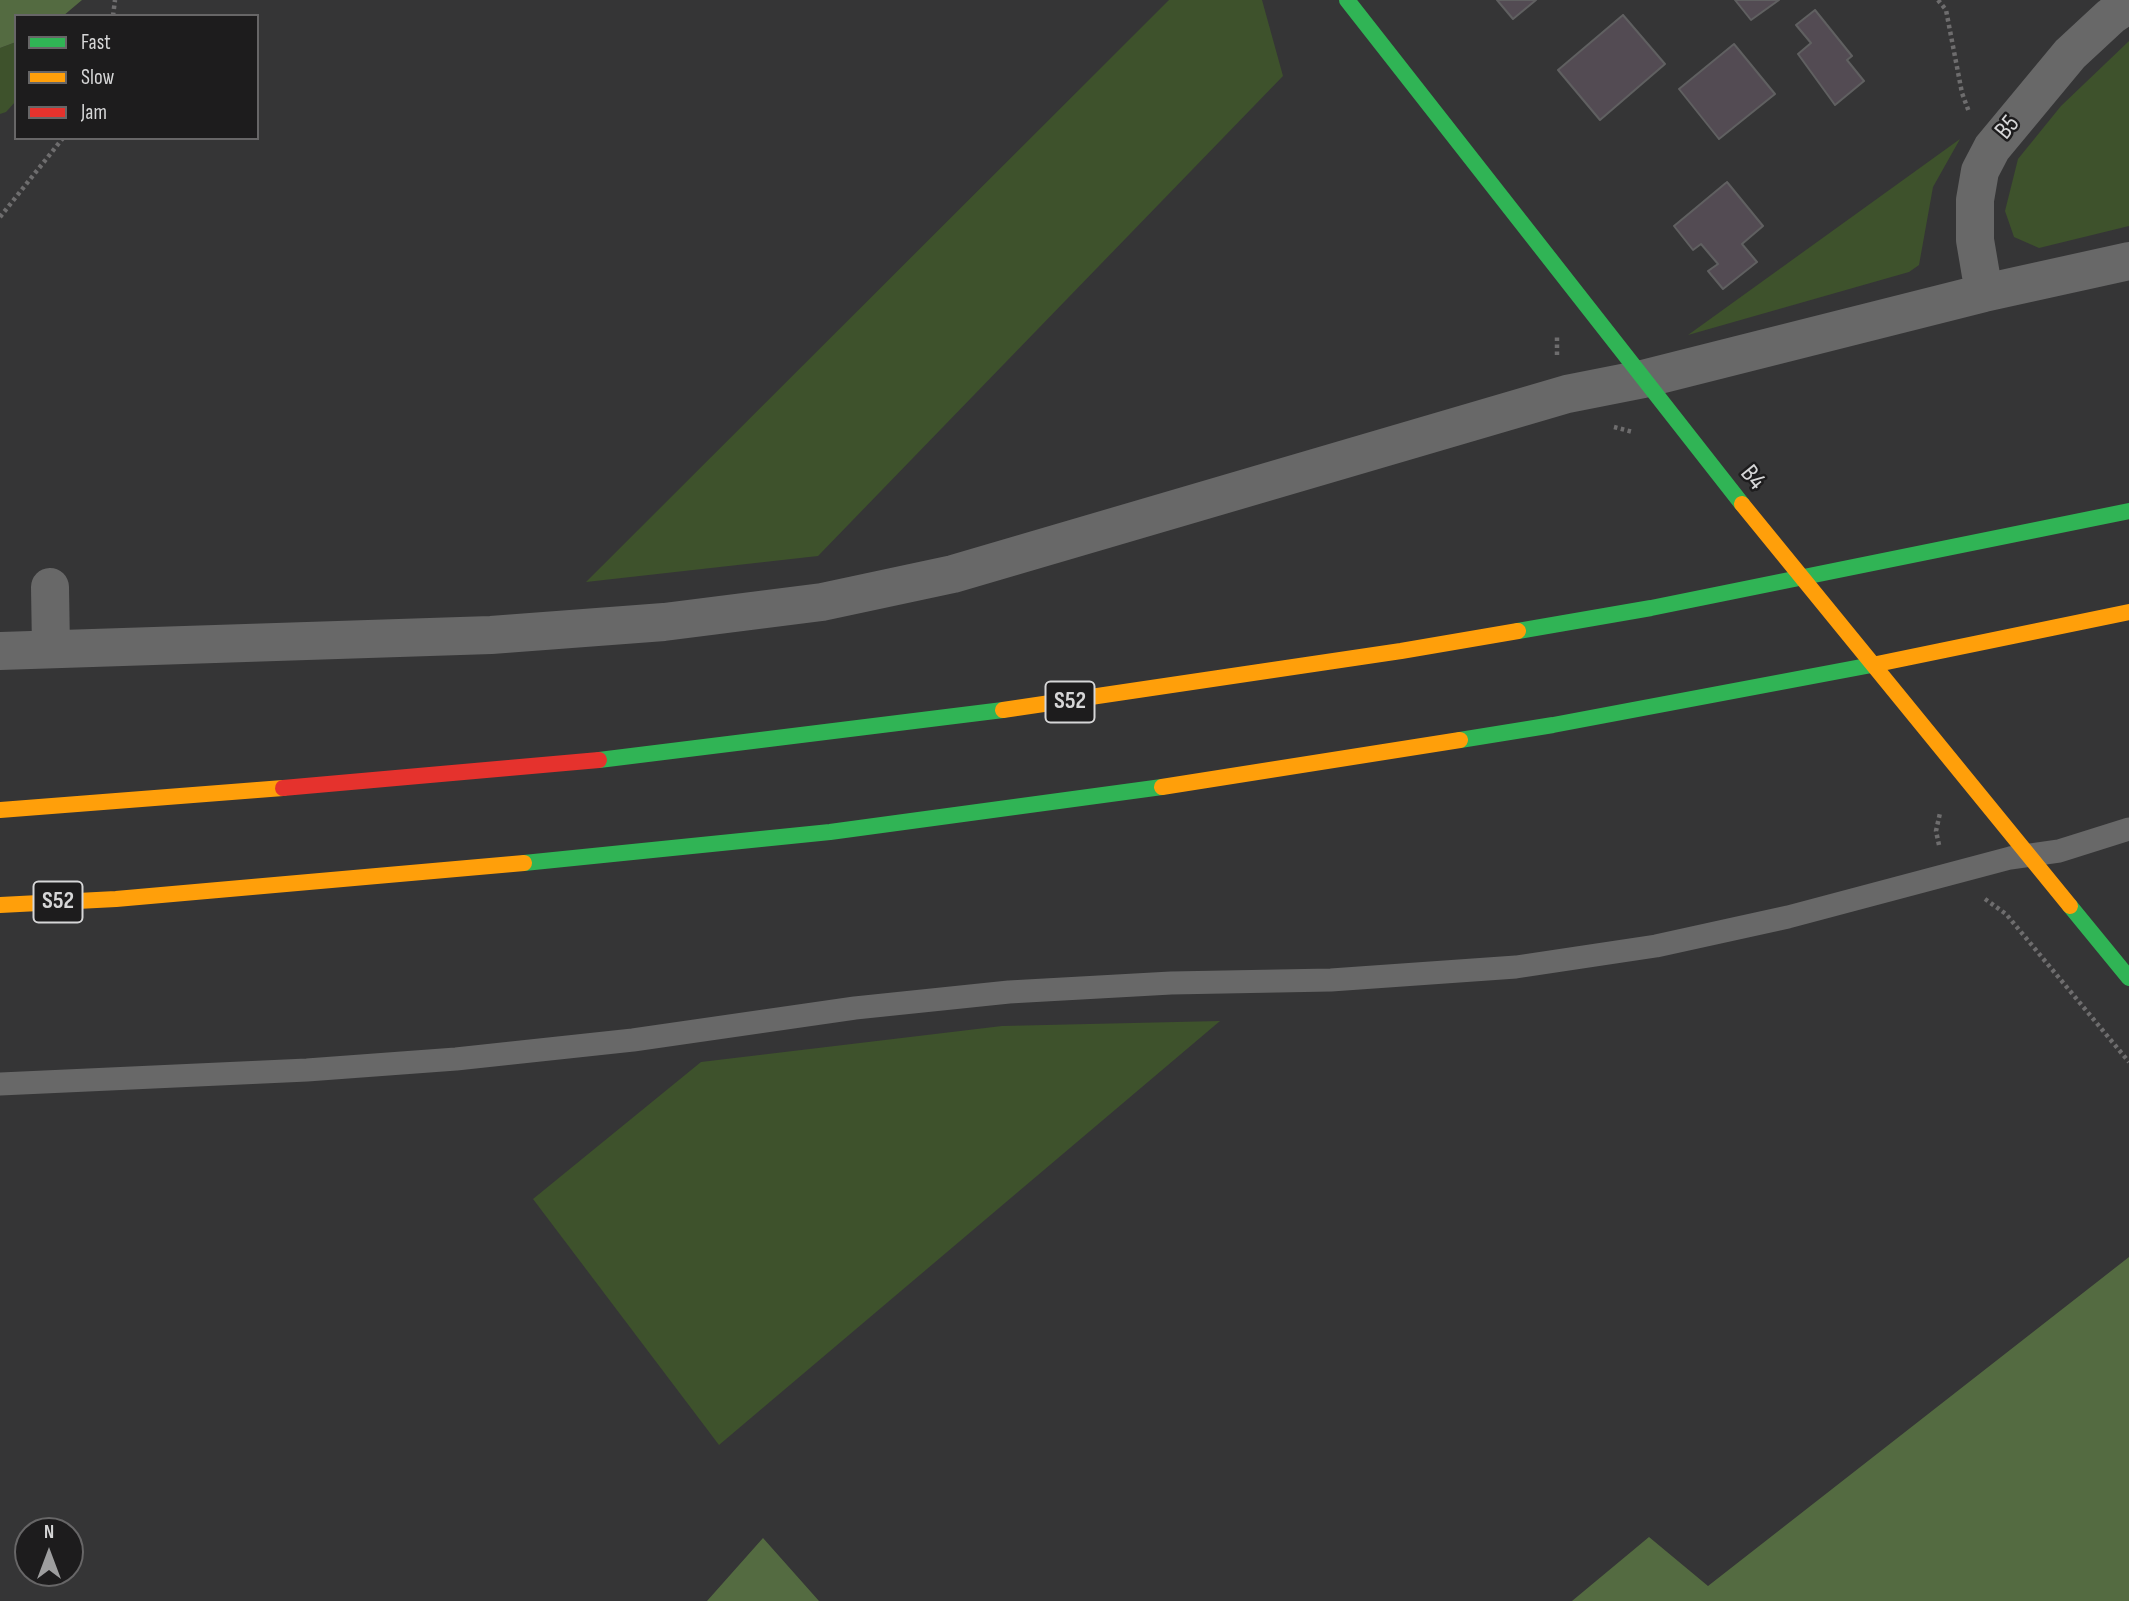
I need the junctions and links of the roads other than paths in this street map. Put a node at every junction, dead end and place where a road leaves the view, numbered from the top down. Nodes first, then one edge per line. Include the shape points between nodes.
1 (1347, 0) edge
2 (2129, 4) edge
3 (2129, 261) edge
4 (1984, 293) junction
5 (1643, 379) junction
6 (2129, 511) edge
7 (50, 587) dead end
8 (2129, 612) edge
9 (51, 649) junction
10 (0, 651) edge
11 (0, 810) edge
12 (2129, 829) edge
13 (2030, 856) junction
14 (0, 905) edge
15 (2129, 978) edge
16 (0, 1084) edge

1 - 5 main road, B4
2 - 4 street, B5 via 2070,54 1992,148 1980,171 1975,240
3 - 4 street
4 - 5 street
5 - 9 street via 1567,394 953,575 822,602 664,622 491,635
5 - 13 main road, B4
6 - 11 main road, S52 via 1651,608 1075,701 651,755
7 - 9 street
8 - 14 main road, S52 via 1553,725 1149,789 830,832 468,869
9 - 10 street
12 - 13 lane
13 - 15 main road, B4
13 - 16 lane via 1656,946 1516,967 1331,981 1009,992 456,1059

